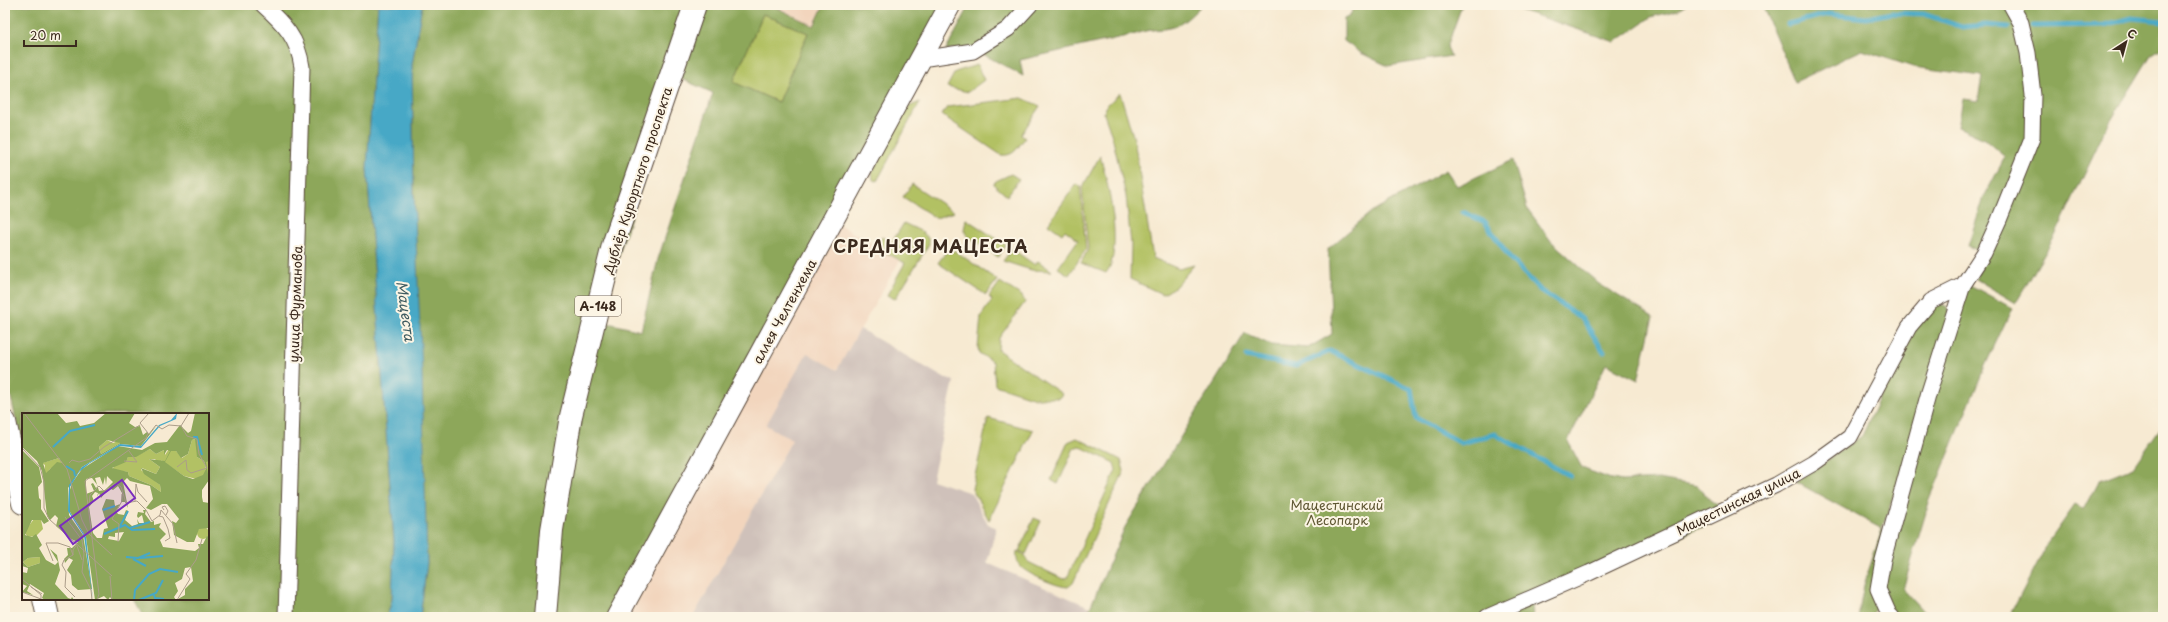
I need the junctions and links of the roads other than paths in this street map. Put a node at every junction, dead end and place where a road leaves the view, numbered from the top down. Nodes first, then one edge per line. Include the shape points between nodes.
1 (263, 5) edge
2 (694, 5) edge
3 (950, 5) edge
4 (1030, 5) edge
5 (2011, 5) edge
6 (921, 59) junction
7 (1963, 285) junction
8 (5, 422) edge
9 (22, 498) edge
10 (44, 600) edge
11 (1890, 616) edge
12 (48, 617) edge
13 (286, 617) edge
14 (545, 617) edge
15 (617, 617) edge
16 (1488, 617) edge

1 - 13 street, улица Фурманова via 291,35 300,51 302,67
2 - 14 highway, Дублёр Курортного проспекта / А-148 via 613,246 570,416 552,530
3 - 6 main road, аллея Челтенхема
4 - 6 street via 1008,29 973,51
5 - 7 street via 2021,23 2028,53 2033,95 2032,138 1984,253
6 - 15 main road, аллея Челтенхема
7 - 11 street via 1929,392 1883,560 1878,589
7 - 16 street, Мацестинская улица via 1931,301 1920,313 1909,327 1850,437 1814,463 1776,485 1589,573
8 - 9 highway
10 - 12 highway

